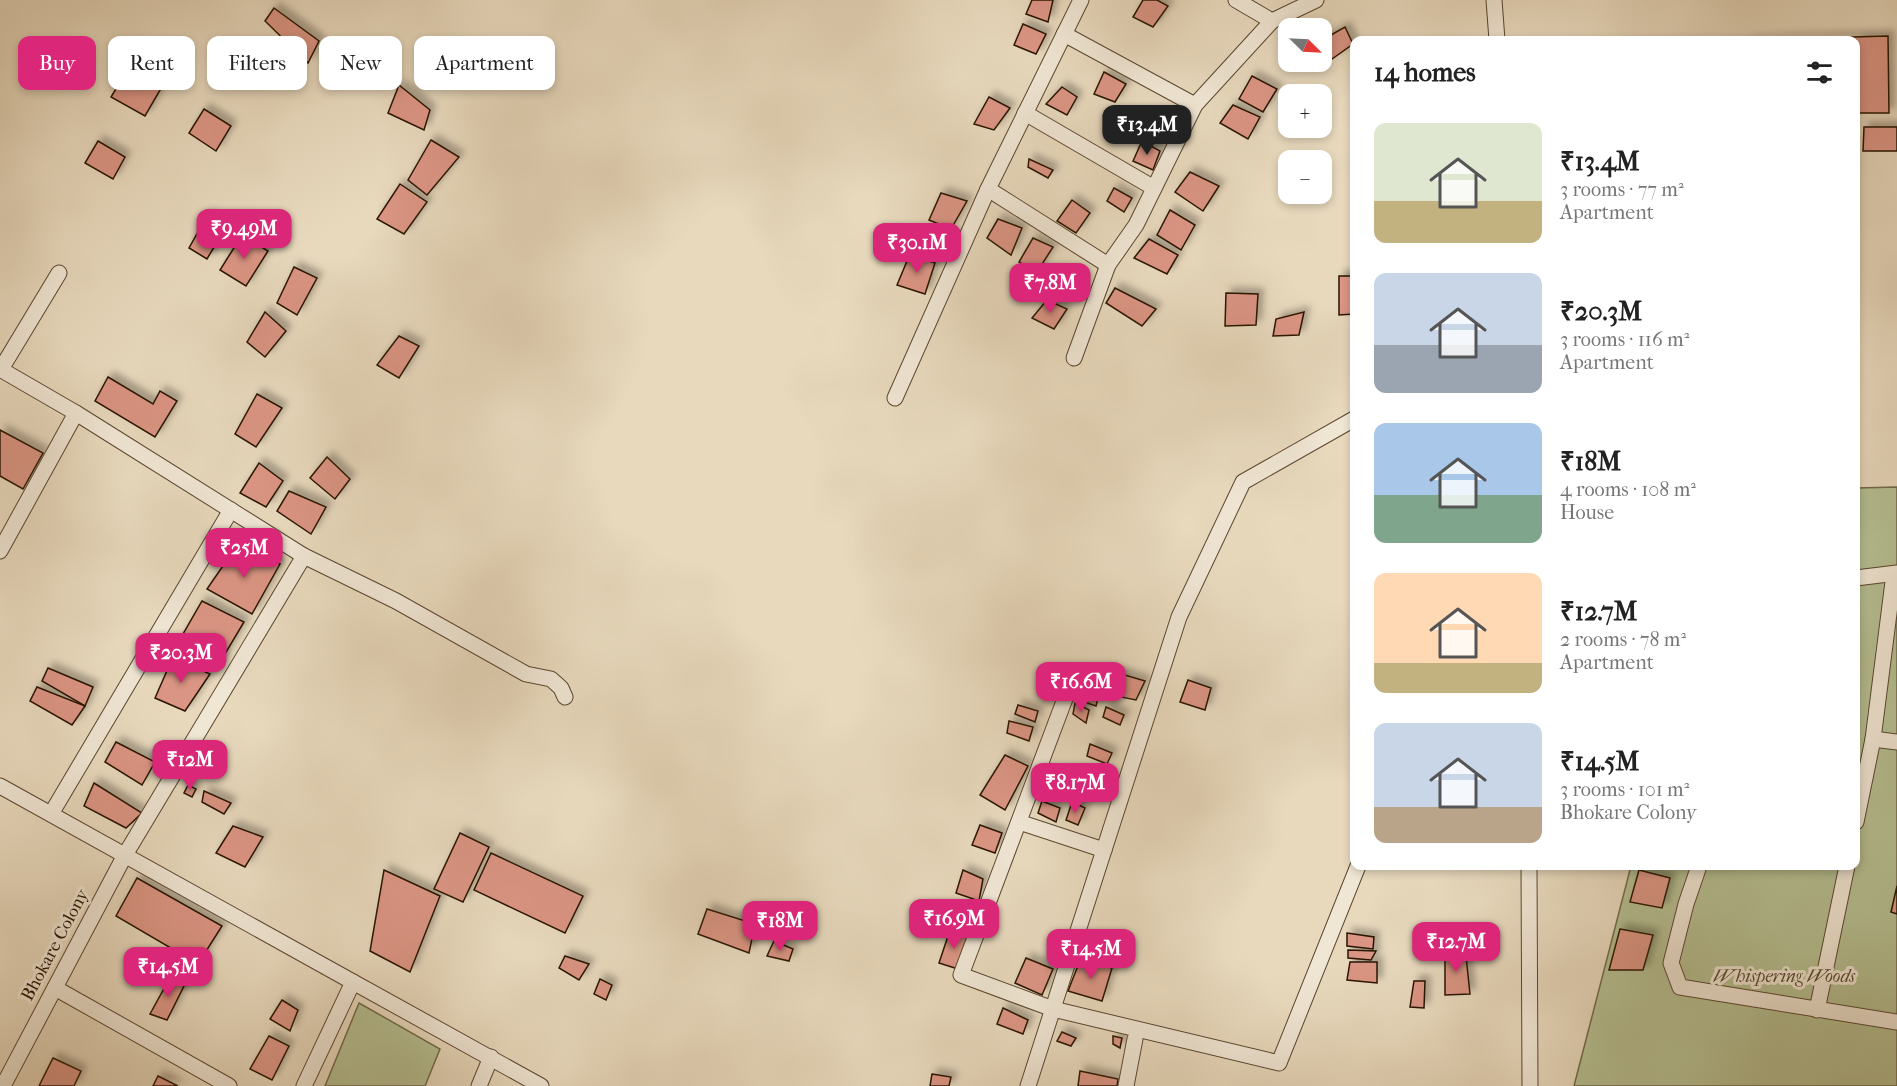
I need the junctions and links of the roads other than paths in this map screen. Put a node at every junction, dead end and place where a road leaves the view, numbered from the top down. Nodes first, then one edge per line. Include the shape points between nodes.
1 (1081, 0) edge
2 (1236, 0) edge
3 (1316, 0) edge
4 (1494, 0) edge
5 (1272, 21) junction
6 (1064, 34) junction
7 (1497, 36) edge
8 (1195, 105) junction
9 (1025, 113) junction
10 (1154, 188) junction
11 (988, 189) junction
12 (1108, 265) junction
13 (60, 273) dead end
14 (1074, 358) dead end
15 (0, 369) edge
16 (895, 398) dead end
17 (76, 413) junction
18 (1350, 421) edge
19 (231, 510) junction
20 (0, 551) edge
21 (304, 556) junction
22 (1895, 574) edge
23 (1860, 578) edge
24 (1072, 680) dead end
25 (565, 697) dead end
26 (1873, 739) junction
27 (1897, 742) edge
28 (0, 786) edge
29 (1860, 802) edge
30 (51, 814) junction
31 (1019, 822) junction
32 (1104, 850) junction
33 (124, 855) junction
34 (1356, 870) edge
35 (1529, 870) edge
36 (1698, 870) edge
37 (1845, 870) edge
38 (353, 982) junction
39 (55, 988) junction
40 (1053, 1009) junction
41 (1817, 1010) junction
42 (1897, 1022) edge
43 (1135, 1039) dead end
44 (491, 1057) junction
45 (533, 1084) edge
46 (3, 1086) edge
47 (230, 1086) edge
48 (304, 1086) edge
49 (479, 1086) edge
50 (1028, 1086) edge
51 (1126, 1086) edge
52 (1530, 1086) edge

1 - 6 street
2 - 5 street
3 - 5 street
4 - 7 street
5 - 8 street
6 - 8 street
6 - 9 street
8 - 10 street
9 - 10 street
9 - 11 street
10 - 12 street via 1136,225
11 - 12 street
11 - 16 street
12 - 14 street
13 - 15 street
15 - 17 street
17 - 19 street
17 - 20 street
18 - 32 street via 1243,482 1179,617
19 - 21 street
19 - 30 street
21 - 25 street via 396,601 526,674 551,679
21 - 33 street, Bhokare Colony
22 - 23 street
22 - 26 street
24 - 31 street
26 - 27 street
26 - 29 street
28 - 30 street
30 - 33 street
31 - 32 street
31 - 40 street via 961,975
32 - 40 street
33 - 38 street
33 - 39 street, Bhokare Colony
34 - 40 street via 1279,1063
35 - 52 street
36 - 41 street via 1671,963 1680,987
37 - 41 street
38 - 44 street
38 - 48 street
39 - 46 street, Bhokare Colony
39 - 47 street
40 - 50 street
41 - 42 street
43 - 51 street
44 - 45 street
44 - 49 street

